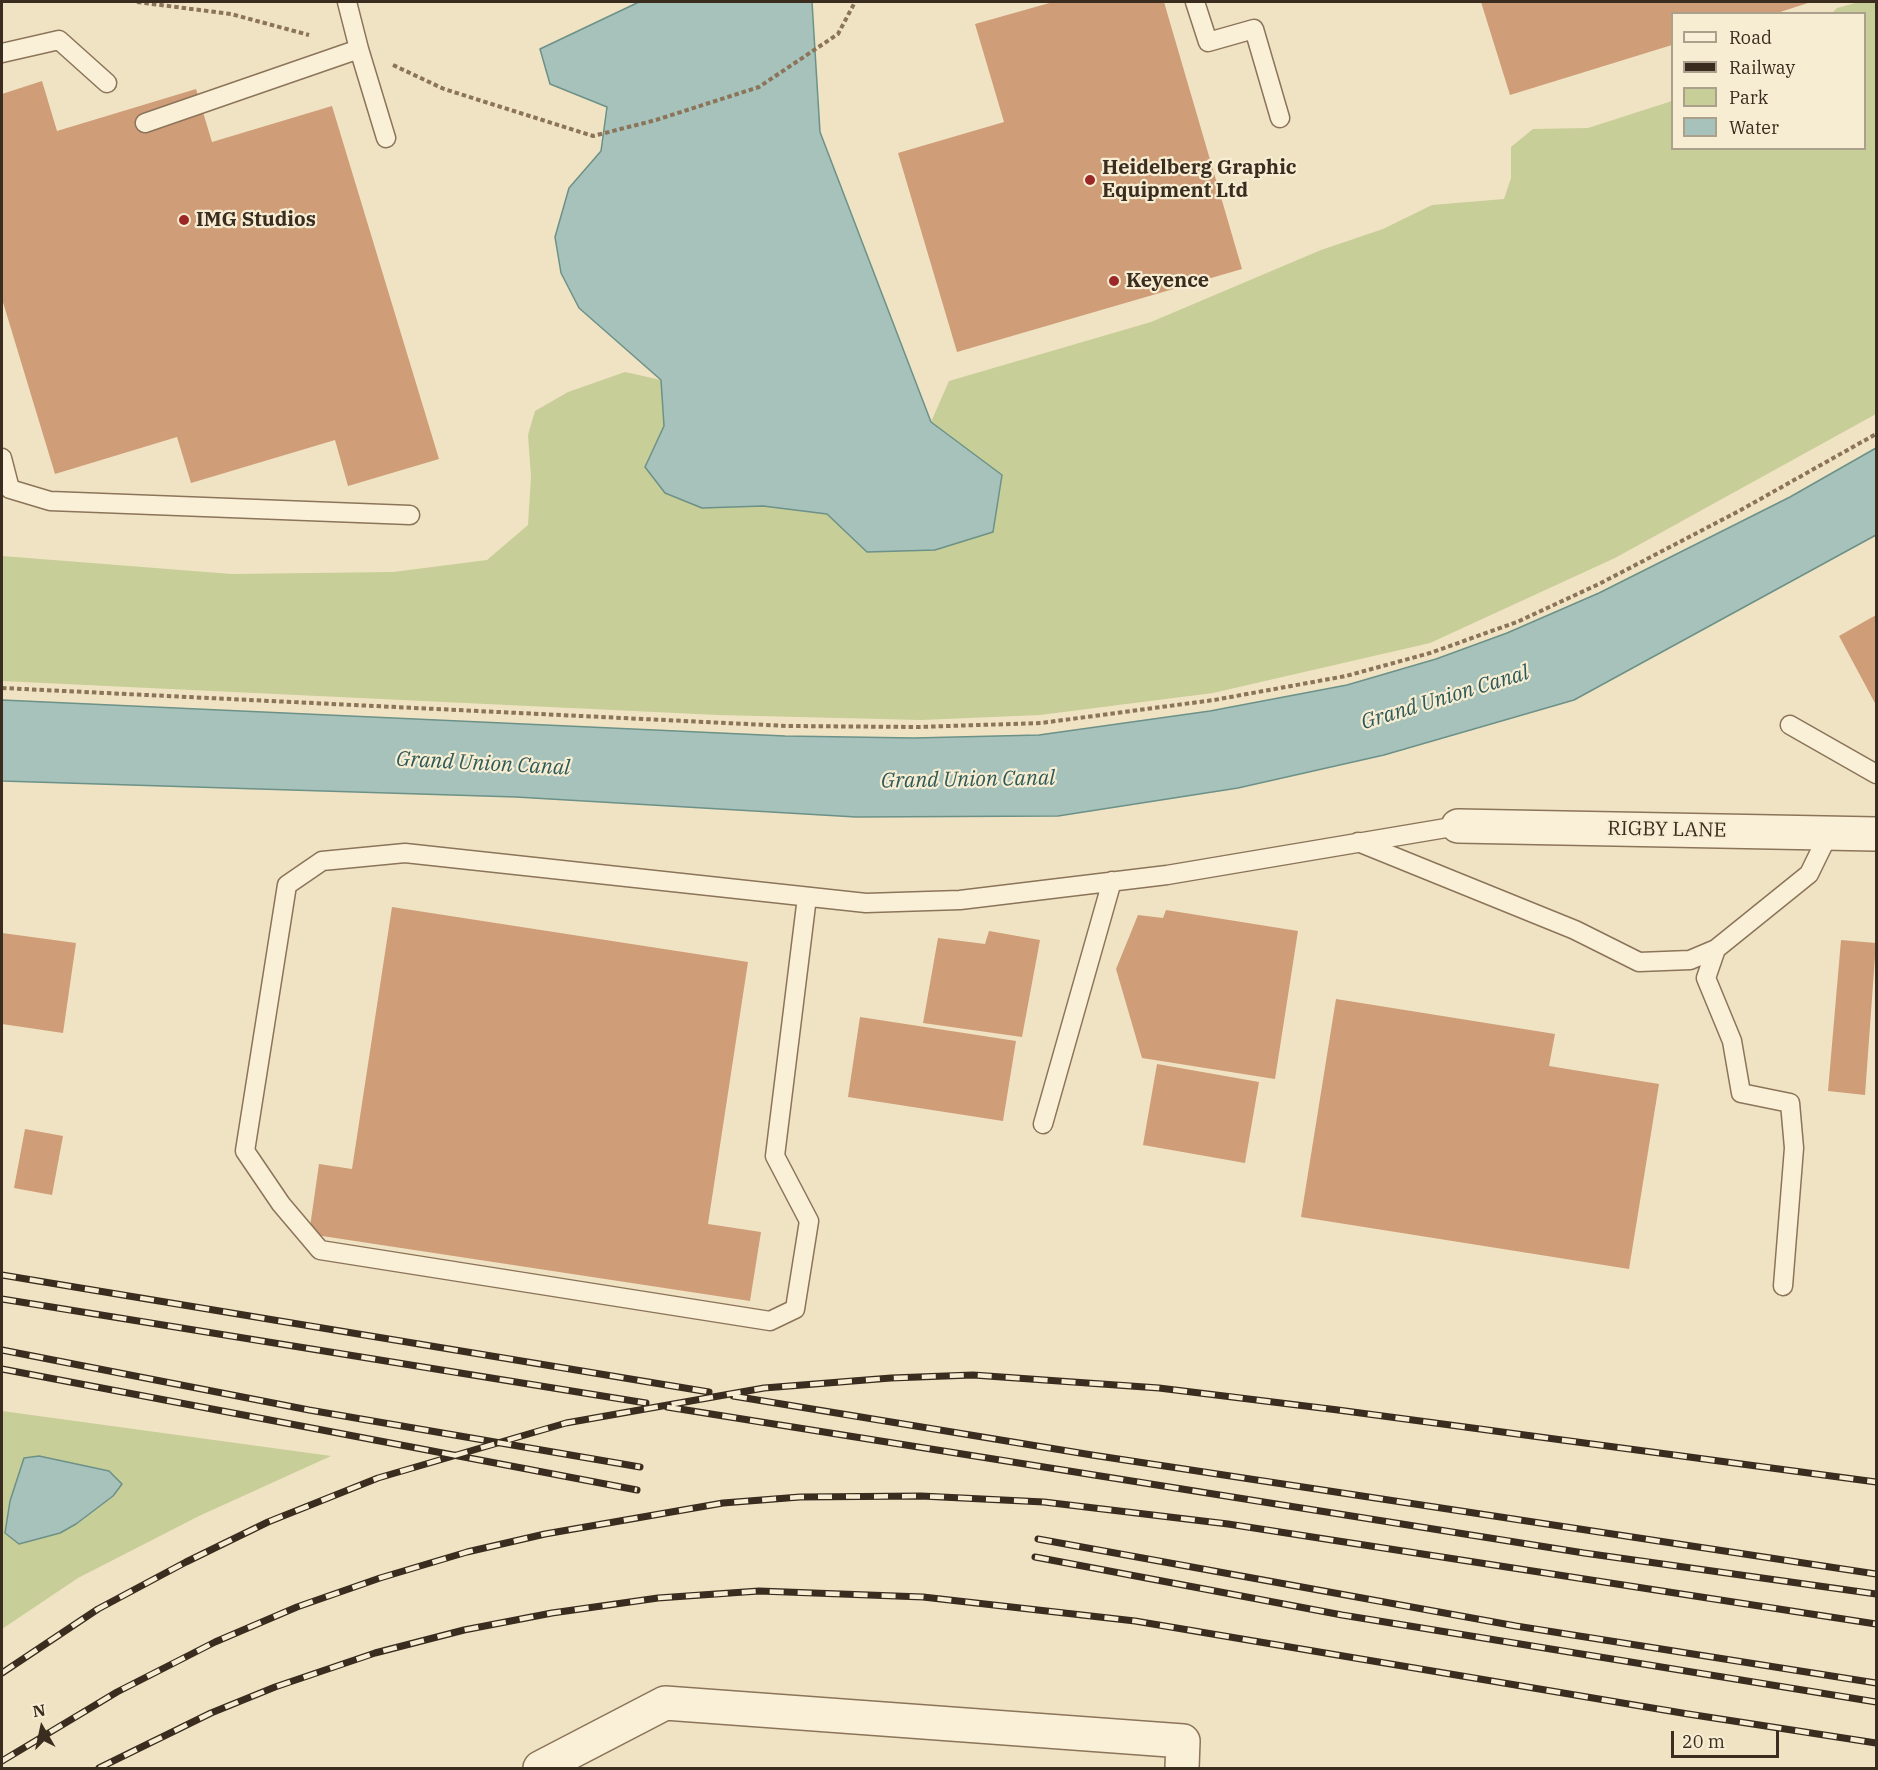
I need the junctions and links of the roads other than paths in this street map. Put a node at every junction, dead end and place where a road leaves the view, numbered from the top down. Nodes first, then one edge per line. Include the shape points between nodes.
1 (347, 2) edge
2 (1195, 2) edge
3 (359, 49) junction
4 (2, 53) edge
5 (107, 83) dead end
6 (1280, 118) dead end
7 (145, 123) dead end
8 (386, 138) dead end
9 (2, 458) edge
10 (410, 515) dead end
11 (1790, 725) dead end
12 (1876, 774) edge
13 (1458, 825) joint
14 (1829, 833) junction
15 (1876, 834) edge
16 (1358, 842) junction
17 (1112, 881) junction
18 (807, 897) junction
19 (1716, 949) junction
20 (1043, 1124) dead end
21 (1783, 1286) dead end
22 (540, 1768) edge
23 (1182, 1768) edge

1 - 3 lane
2 - 6 lane via 1208,42 1254,28
3 - 7 lane
3 - 8 lane
4 - 5 lane via 59,40
9 - 10 lane via 10,489 50,501
11 - 12 lane
13 - 14 street, RIGBY LANE
13 - 16 lane
14 - 15 street, RIGBY LANE
14 - 19 lane via 1809,874
16 - 17 lane
16 - 19 lane via 1575,930 1639,962 1690,960
17 - 18 lane via 960,900 866,903
17 - 20 lane
18 - 18 lane via 405,853 322,861 287,885 245,1151 281,1204 320,1250 770,1321 795,1309 809,1221 775,1156
19 - 21 lane via 1706,978 1732,1041 1741,1092 1790,1103 1794,1148
22 - 23 street via 665,1703 1183,1741

